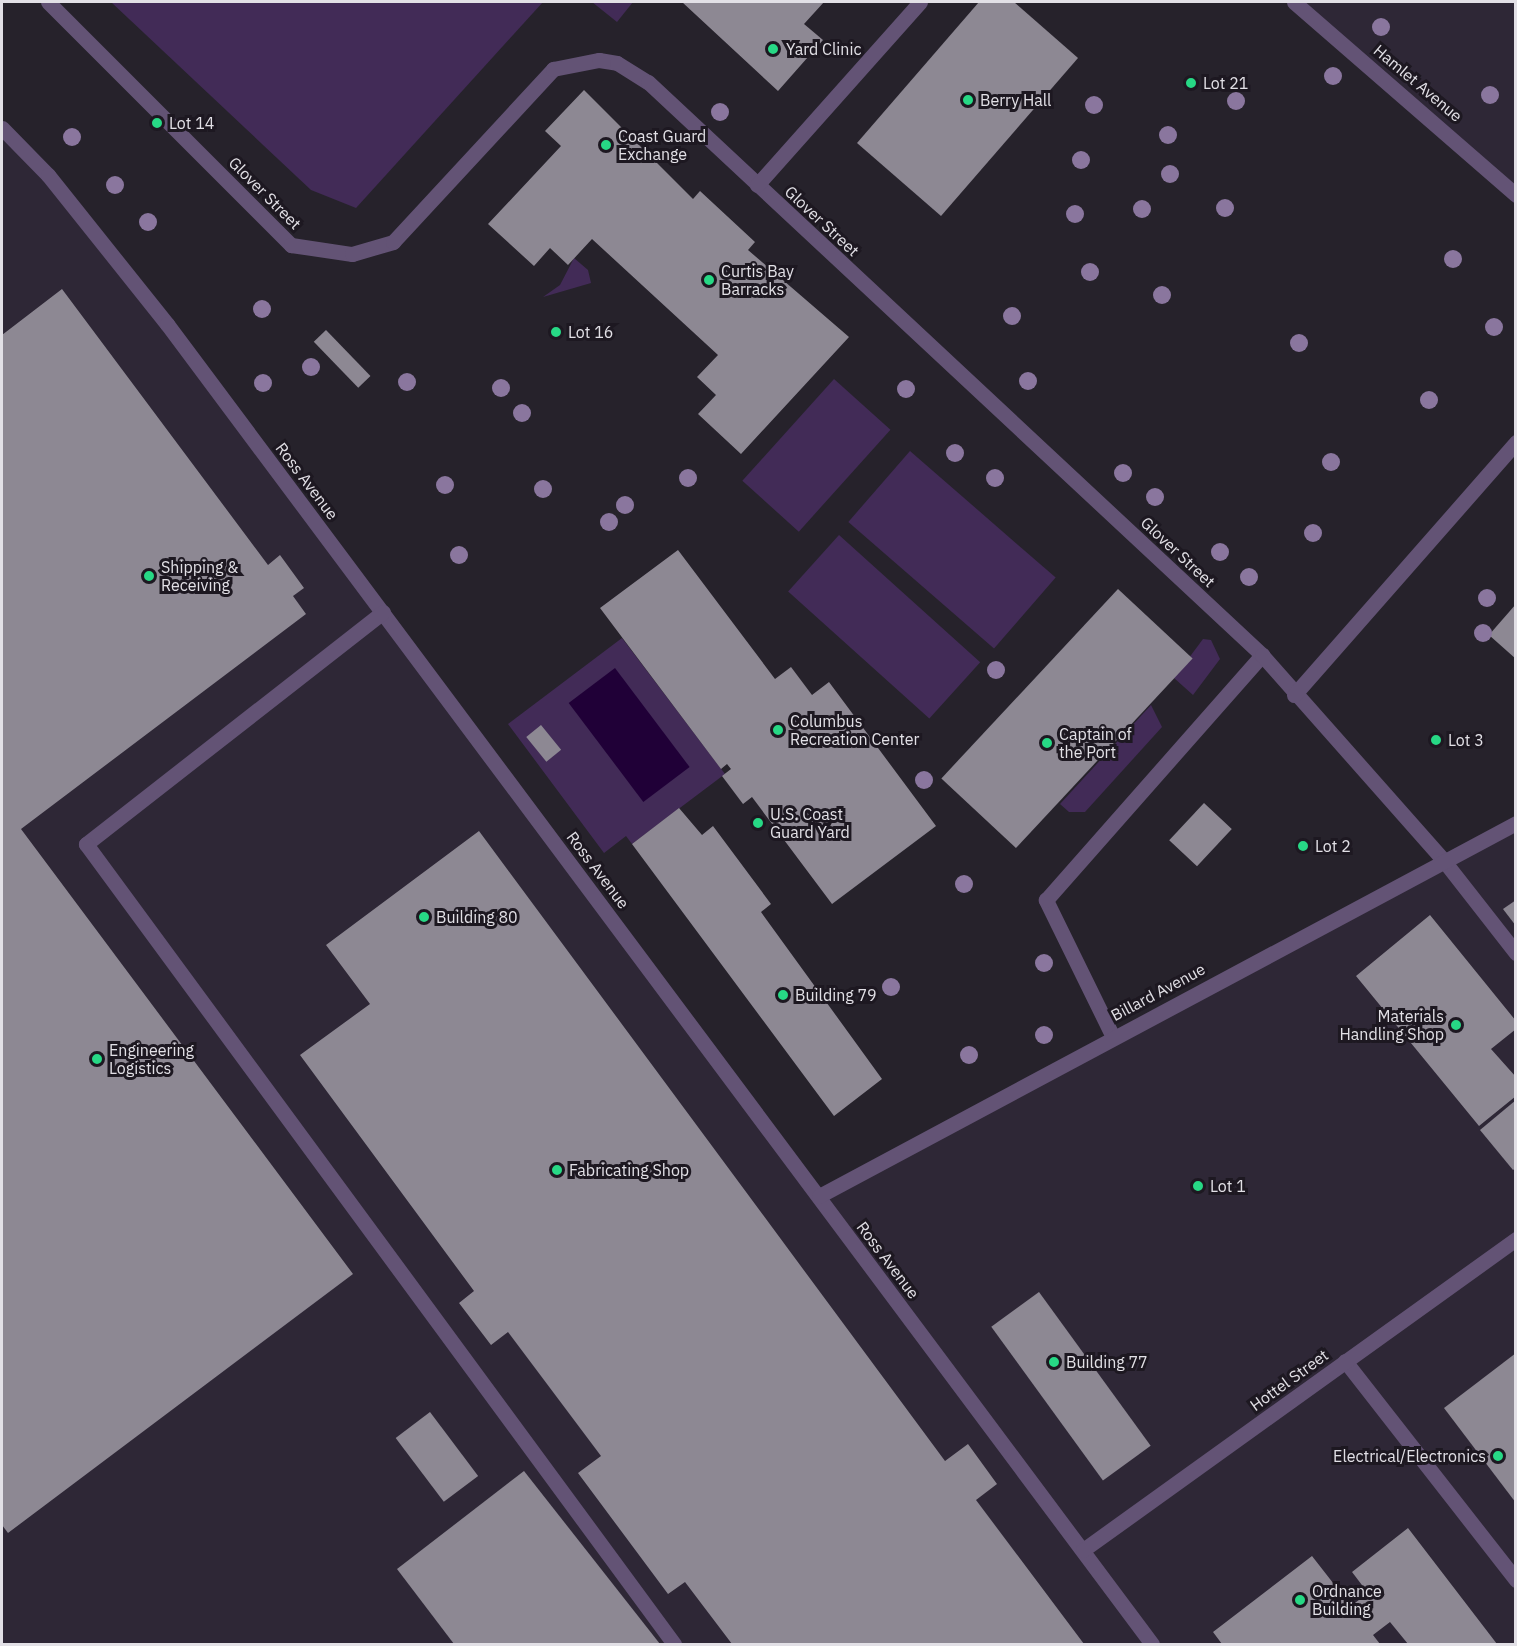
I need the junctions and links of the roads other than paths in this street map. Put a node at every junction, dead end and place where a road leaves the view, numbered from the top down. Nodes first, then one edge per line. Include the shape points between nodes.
1 (48, 2) edge
2 (920, 2) edge
3 (1294, 2) edge
4 (2, 128) edge
5 (757, 185) junction
6 (1515, 195) edge
7 (1515, 442) edge
8 (383, 612) junction
9 (1262, 655) junction
10 (1294, 695) junction
11 (1515, 823) edge
12 (1444, 861) junction
13 (1515, 953) edge
14 (1113, 1037) junction
15 (819, 1196) junction
16 (1515, 1239) edge
17 (1345, 1361) junction
18 (1083, 1550) junction
19 (1515, 1580) edge
20 (674, 1644) edge
21 (1152, 1644) edge

1 - 5 street, Glover Street via 291,245 352,254 393,242 554,69 574,61 617,63 648,82
2 - 5 street
3 - 6 street, Hamlet Avenue
4 - 8 street, Ross Avenue via 48,175 167,324
5 - 9 street, Glover Street
7 - 10 street
8 - 15 street, Ross Avenue
8 - 20 street via 86,844
9 - 10 street, Glover Street
9 - 14 street via 1046,900
10 - 12 street, Glover Street
11 - 12 street, Billard Avenue
12 - 13 street, Glover Street
12 - 14 street, Billard Avenue
14 - 15 street, Billard Avenue
15 - 18 street, Ross Avenue
16 - 17 street, Hottel Street
17 - 18 street, Hottel Street
17 - 19 street
18 - 21 street, Ross Avenue

